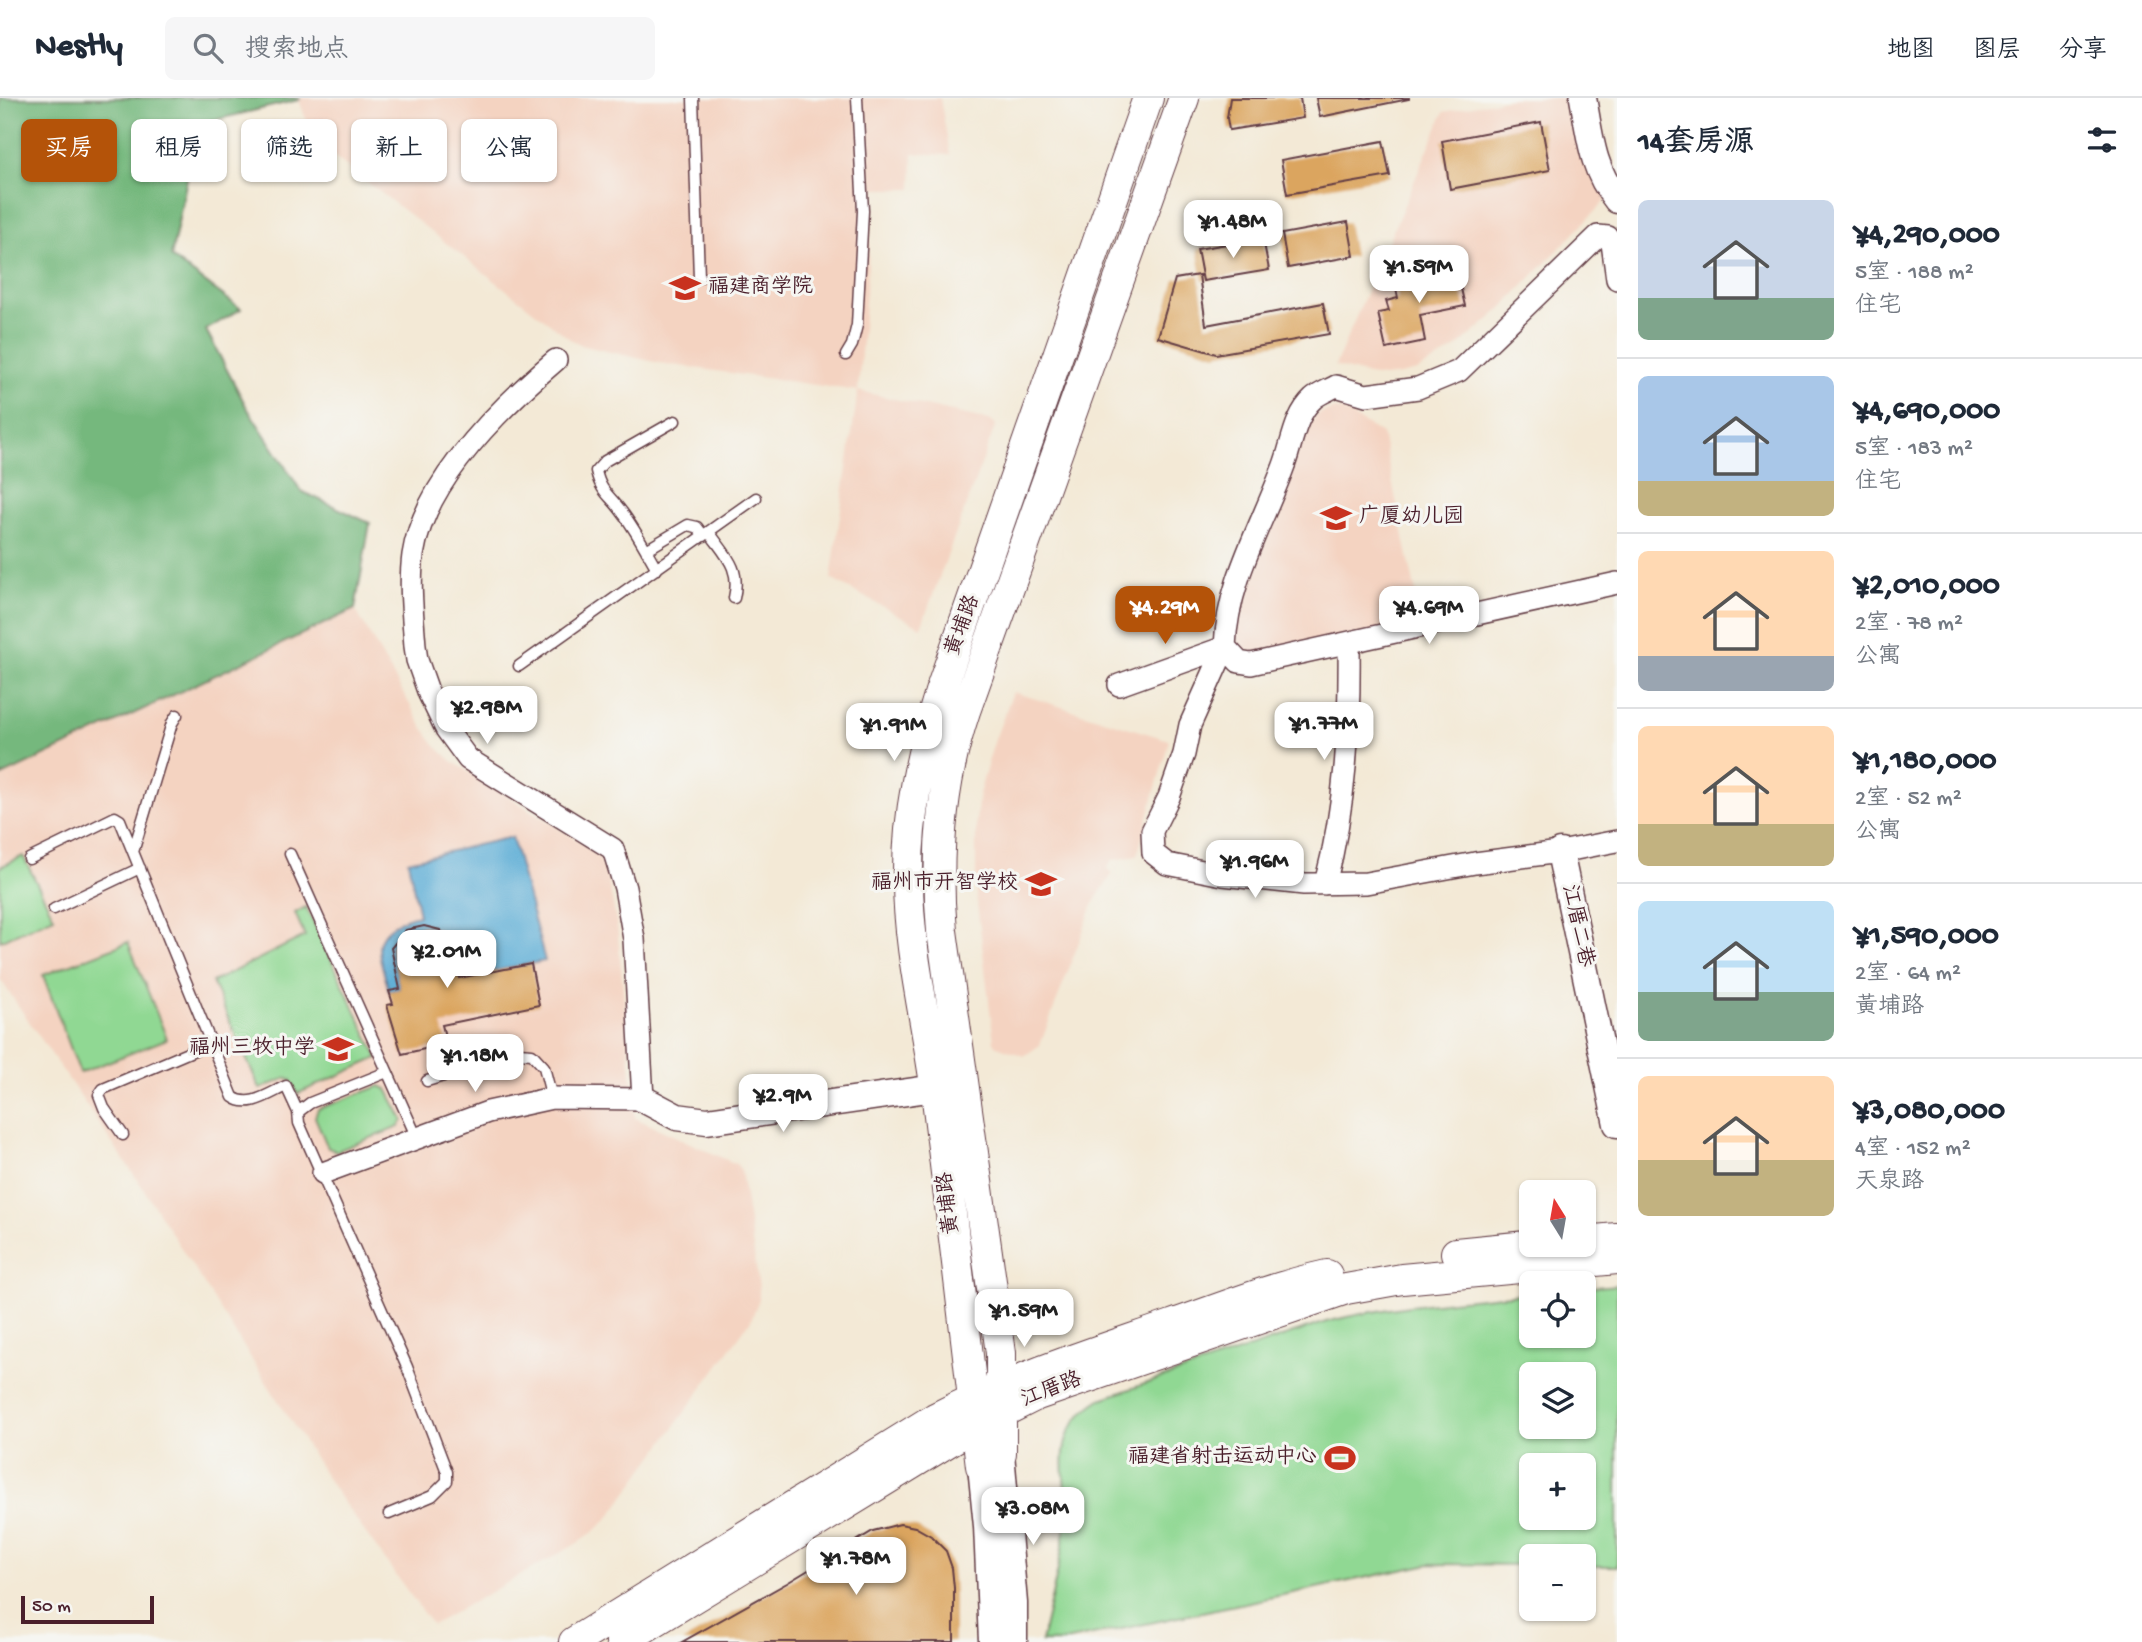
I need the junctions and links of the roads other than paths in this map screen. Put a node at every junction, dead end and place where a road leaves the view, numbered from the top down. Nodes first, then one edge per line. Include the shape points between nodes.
1 (693, 98) edge
2 (857, 98) edge
3 (1148, 98) edge
4 (1184, 98) edge
5 (1583, 98) edge
6 (1617, 200) edge
7 (699, 278) dead end
8 (1617, 279) edge
9 (846, 355) dead end
10 (556, 360) dead end
11 (675, 421) dead end
12 (756, 498) dead end
13 (706, 534) junction
14 (646, 550) junction
15 (657, 569) junction
16 (1617, 583) edge
17 (734, 598) dead end
18 (1349, 643) junction
19 (1225, 647) junction
20 (519, 667) dead end
21 (1119, 685) dead end
22 (177, 715) dead end
23 (1617, 841) edge
24 (133, 852) junction
25 (1560, 852) junction
26 (290, 854) dead end
27 (29, 859) dead end
28 (139, 868) junction
29 (1325, 884) junction
30 (54, 909) dead end
31 (211, 1043) junction
32 (387, 1072) junction
33 (427, 1082) dead end
34 (936, 1088) junction
35 (552, 1098) junction
36 (643, 1099) junction
37 (298, 1112) junction
38 (1617, 1124) edge
39 (124, 1135) dead end
40 (417, 1138) junction
41 (323, 1173) junction
42 (1617, 1238) edge
43 (1596, 1240) edge
44 (1519, 1247) edge
45 (1617, 1259) edge
46 (1002, 1398) junction
47 (975, 1412) junction
48 (991, 1459) junction
49 (389, 1514) dead end
50 (574, 1642) edge
51 (621, 1642) edge
52 (992, 1642) edge
53 (1014, 1642) edge

1 - 7 lane
2 - 9 lane via 863,211 857,325
3 - 34 main road, 黄埔路 via 940,692 915,784 908,890
4 - 46 main road, 黄埔路 via 965,711 943,801 938,866 942,931 1000,1353
5 - 6 street via 1596,166
8 - 19 street via 1612,243 1608,237 1598,236 1459,371 1418,388 1366,395 1336,386 1313,399 1299,418 1244,561 1226,622
10 - 36 street via 472,442 428,512 413,558 417,660 446,729 468,758 613,849 631,917
11 - 14 lane via 605,461 596,471 599,485
12 - 13 lane
13 - 14 lane via 688,525
13 - 15 lane
13 - 17 lane via 735,569
14 - 15 lane
15 - 20 lane
16 - 18 street
18 - 19 street via 1251,664 1239,662
18 - 29 street via 1346,753 1337,839
19 - 21 street
19 - 29 street via 1190,725 1173,786 1152,831 1153,853 1167,864 1190,870
22 - 24 lane
23 - 25 street
24 - 27 lane via 115,817
24 - 28 lane
25 - 29 street via 1366,883
25 - 38 street, 江厝二巷
26 - 32 lane
28 - 30 lane
28 - 31 lane
31 - 37 lane via 239,1102 247,1103 286,1086
31 - 39 lane via 103,1089 99,1095 104,1108
32 - 37 lane
32 - 40 lane
33 - 35 lane via 519,1053 532,1054 544,1067
34 - 36 street via 707,1121 677,1117
34 - 47 main road, 黄埔路
35 - 36 street
35 - 40 street via 488,1112
37 - 41 lane
40 - 41 street
41 - 49 lane via 447,1472 442,1489
42 - 43 main road
44 - 46 main road, 江厝路 via 1454,1253 1322,1277 1256,1296
45 - 46 main road, 江厝路 via 1402,1279 1346,1289 1037,1395
46 - 47 main road, 江厝路
46 - 48 main road, 黄埔路
47 - 48 main road, 黄埔路
47 - 50 main road, 江厝路 via 935,1418
47 - 51 main road, 江厝路
48 - 52 street via 987,1526
48 - 53 street via 1014,1603

